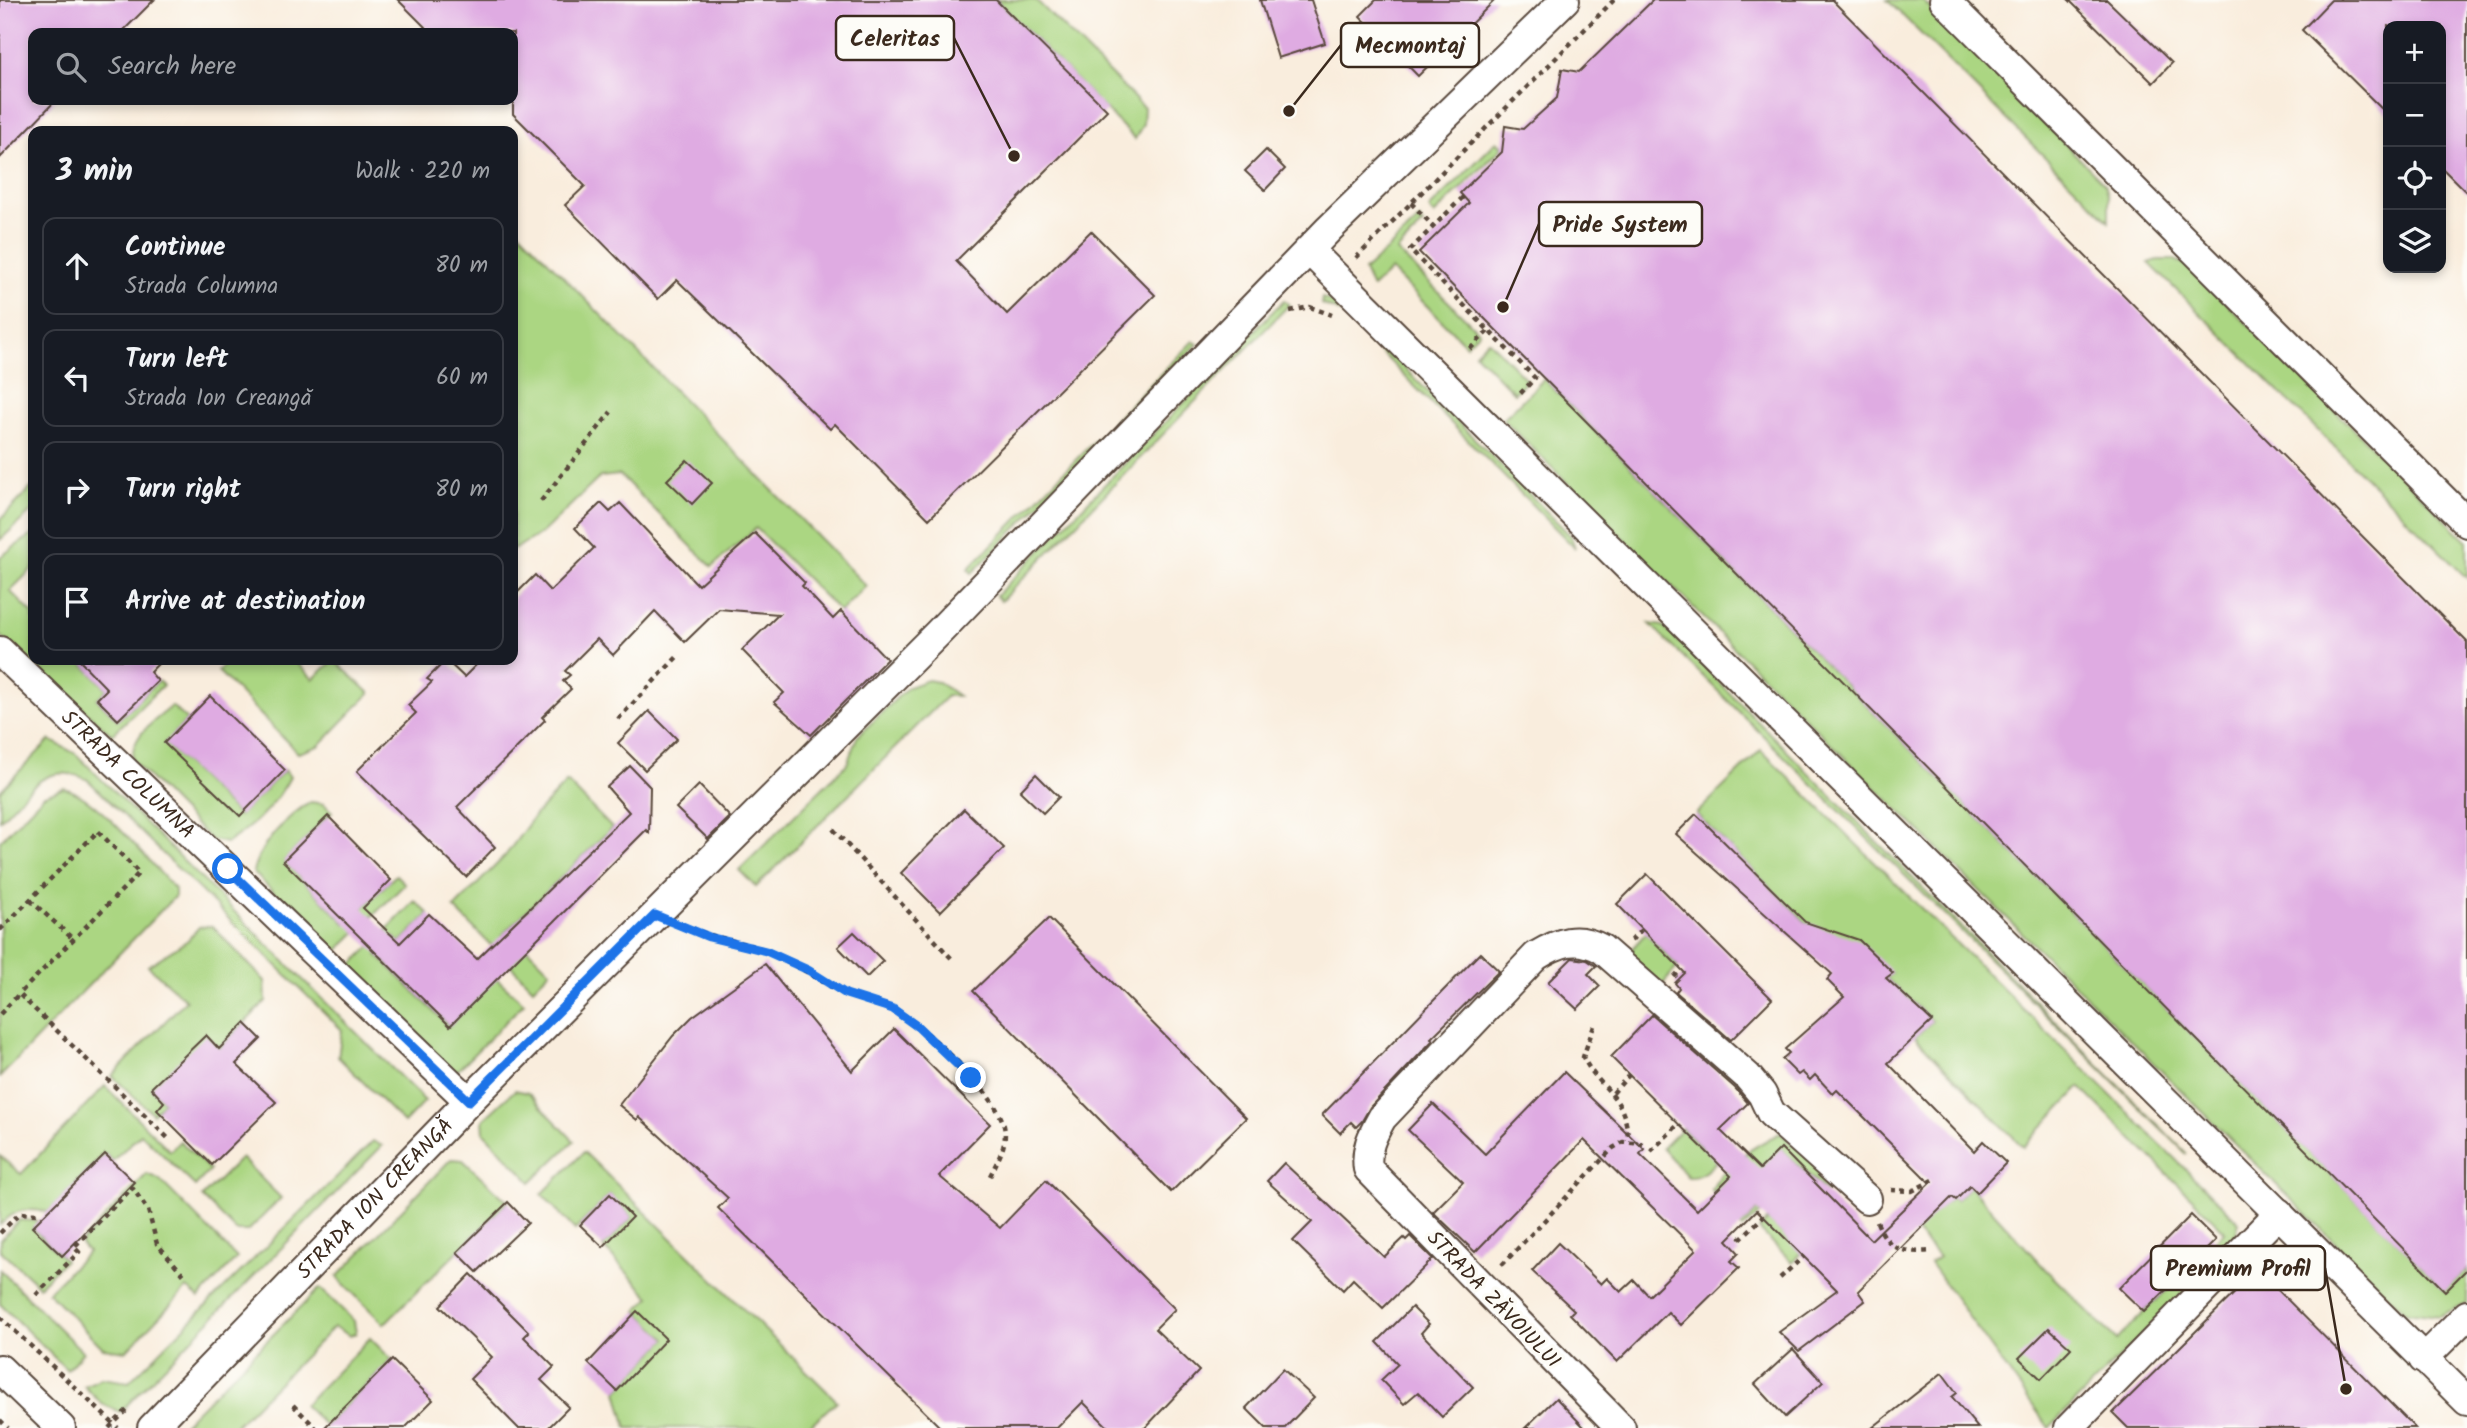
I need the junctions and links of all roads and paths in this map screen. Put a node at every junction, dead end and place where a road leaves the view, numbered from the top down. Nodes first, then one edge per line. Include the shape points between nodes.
1 (1565, 0) edge
2 (1614, 0) edge
3 (1944, 0) edge
4 (1463, 197) dead end
5 (1411, 203) junction
6 (1433, 226) junction
7 (1309, 250) junction
8 (1337, 278) junction
9 (1310, 307) junction
10 (1340, 319) dead end
11 (1281, 321) dead end
12 (1488, 331) junction
13 (1470, 349) dead end
14 (1517, 397) dead end
15 (611, 412) dead end
16 (541, 501) dead end
17 (2467, 523) edge
18 (0, 650) edge
19 (678, 656) dead end
20 (618, 719) dead end
21 (833, 830) dead end
22 (30, 900) junction
23 (655, 915) junction
24 (0, 930) edge
25 (74, 939) junction
26 (951, 959) dead end
27 (19, 994) junction
28 (0, 1014) edge
29 (1594, 1026) dead end
30 (1629, 1075) dead end
31 (1613, 1093) junction
32 (469, 1101) junction
33 (1679, 1124) dead end
34 (171, 1141) dead end
35 (1628, 1141) junction
36 (1643, 1144) dead end
37 (1651, 1151) dead end
38 (990, 1176) dead end
39 (1935, 1180) dead end
40 (1861, 1194) junction
41 (2279, 1213) junction
42 (37, 1214) dead end
43 (1764, 1216) dead end
44 (0, 1233) edge
45 (1740, 1238) dead end
46 (1933, 1251) dead end
47 (1804, 1256) dead end
48 (185, 1276) dead end
49 (1780, 1278) dead end
50 (1482, 1286) junction
51 (36, 1295) dead end
52 (2467, 1315) edge
53 (0, 1317) edge
54 (2423, 1359) junction
55 (0, 1369) edge
56 (2467, 1401) edge
57 (293, 1405) dead end
58 (0, 1420) edge
59 (8, 1428) edge
60 (61, 1428) edge
61 (118, 1428) edge
62 (152, 1428) edge
63 (316, 1428) edge
64 (1621, 1428) edge
65 (2069, 1428) edge

1 - 7 street, STRADA ION CREANGĂ
2 - 5 path
3 - 17 street
4 - 6 path
5 - 6 path
5 - 8 path
6 - 12 path via 1410,250
7 - 8 street
7 - 23 street, STRADA ION CREANGĂ via 938,633
8 - 9 path
8 - 41 street
9 - 10 path
9 - 11 path via 1290,311
12 - 13 path
12 - 14 path via 1535,378
15 - 16 path
18 - 32 street, STRADA COLUMNA
19 - 20 path
21 - 26 path
22 - 24 path
22 - 25 path
22 - 25 path via 98,831 139,873
23 - 32 street, STRADA ION CREANGĂ
23 - 38 path via 709,937 766,951 846,994 893,1009 918,1027 996,1106 1005,1146
25 - 27 path
27 - 28 path
27 - 34 path
29 - 31 path via 1583,1058
30 - 31 path
31 - 35 path via 1628,1127
32 - 62 street, STRADA ION CREANGĂ
33 - 37 path
35 - 36 path
35 - 50 path via 1612,1147
39 - 40 path via 1912,1191
40 - 46 path via 1880,1231 1898,1250
40 - 50 street, STRADA ZĂVOIULUI via 1771,1113 1747,1076 1602,949 1573,940 1555,944 1536,956 1382,1118 1366,1157 1368,1169
41 - 54 street
41 - 65 street
42 - 44 path via 20,1213
43 - 45 path
47 - 49 path
48 - 51 path via 156,1244 148,1210 131,1187 74,1247 79,1252
50 - 64 street, STRADA ZĂVOIULUI
52 - 54 street
53 - 61 path
54 - 56 street
55 - 60 street
57 - 63 path
58 - 59 path

